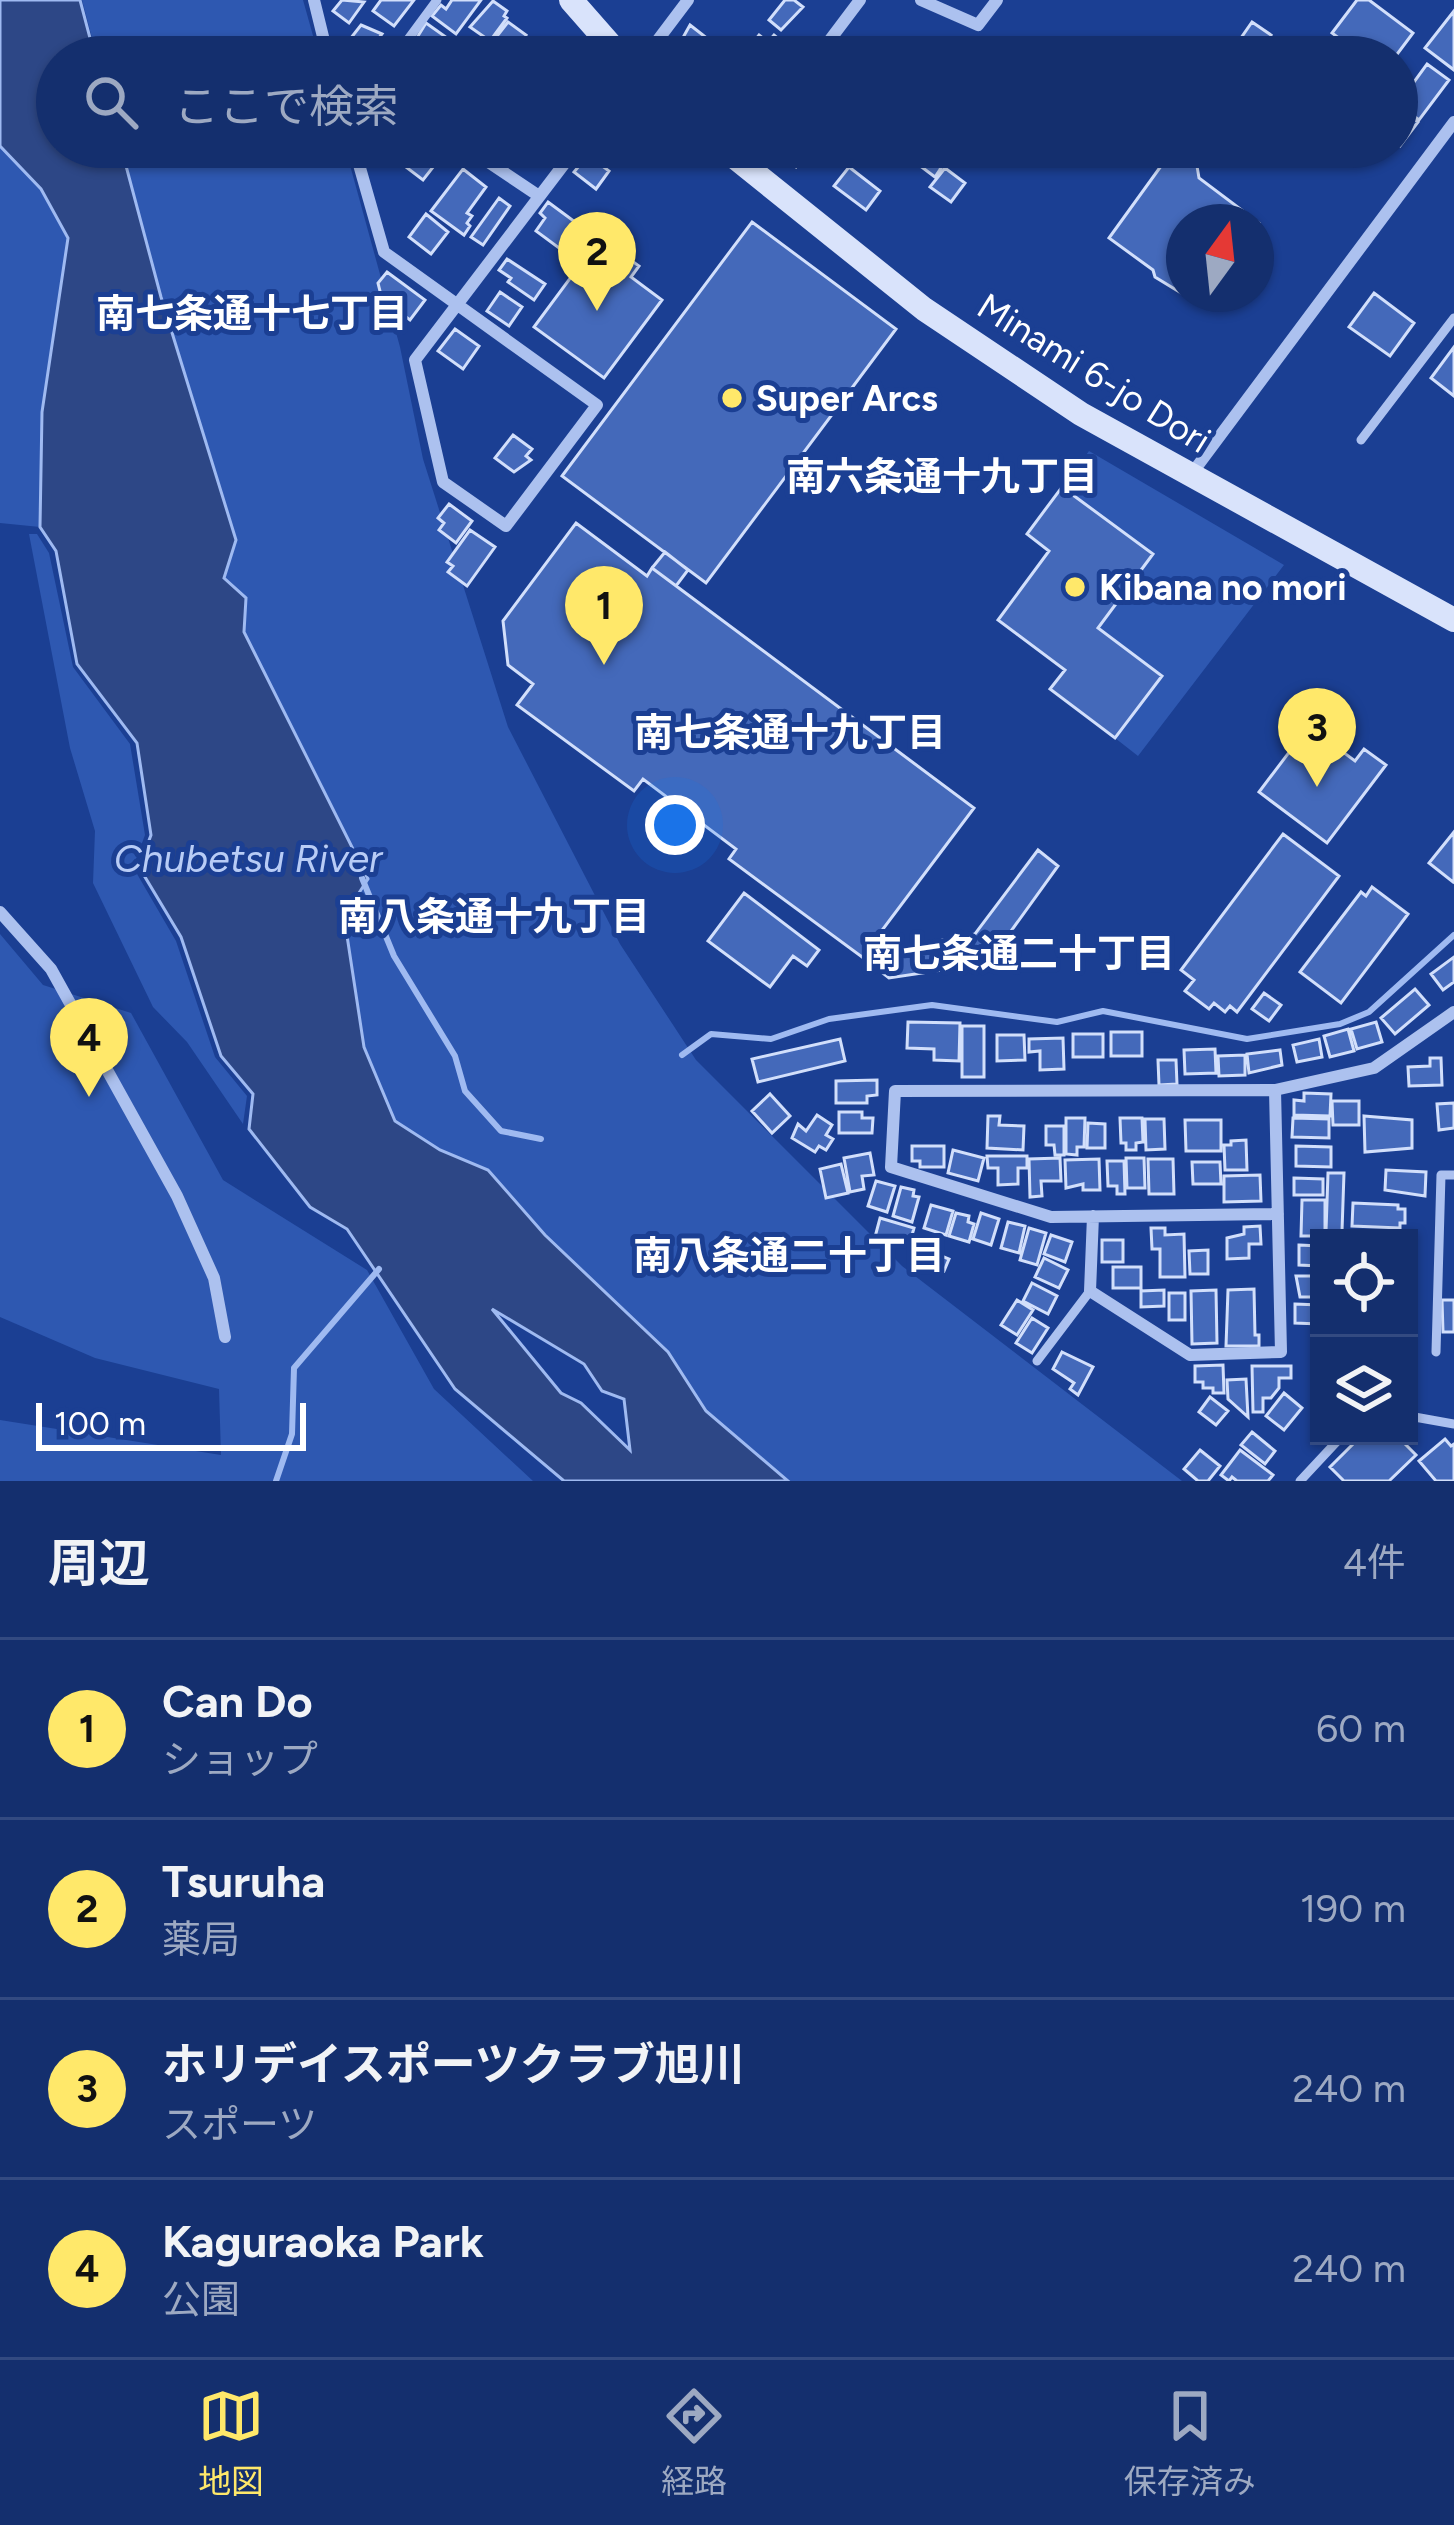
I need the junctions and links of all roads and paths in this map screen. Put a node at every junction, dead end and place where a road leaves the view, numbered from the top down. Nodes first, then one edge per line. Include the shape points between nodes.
1 (314, 0) edge
2 (437, 0) edge
3 (571, 0) edge
4 (688, 0) edge
5 (860, 0) edge
6 (921, 0) edge
7 (997, 0) edge
8 (324, 36) edge
9 (410, 36) edge
10 (603, 36) edge
11 (661, 36) edge
12 (833, 36) edge
13 (1454, 122) edge
14 (360, 168) edge
15 (497, 168) edge
16 (561, 168) edge
17 (757, 168) edge
18 (539, 196) junction
19 (456, 305) junction
20 (1454, 318) edge
21 (1361, 440) dead end
22 (1190, 476) junction
23 (1454, 620) edge
24 (0, 912) edge
25 (1454, 1012) edge
26 (1275, 1090) junction
27 (1454, 1175) edge
28 (1278, 1214) junction
29 (1094, 1216) junction
30 (1090, 1292) junction
31 (225, 1336) dead end
32 (1436, 1352) dead end
33 (1037, 1361) dead end
34 (1418, 1417) edge
35 (1453, 1422) edge
36 (1334, 1445) edge
37 (1300, 1481) edge

1 - 8 street
2 - 9 lane
3 - 10 street
4 - 11 street
5 - 12 street
6 - 7 street via 978,25
13 - 22 street
14 - 19 street via 384,252
15 - 18 street
16 - 18 street
17 - 22 street, Minami 6-jo Dori via 974,344
18 - 19 street
19 - 19 street via 597,405 506,526 443,482 415,360
20 - 21 lane
22 - 23 street, Minami 6-jo Dori
24 - 31 street via 51,969 177,1196 214,1278
25 - 26 street via 1375,1068
26 - 28 street
26 - 29 street via 896,1091 891,1167 1051,1217
27 - 32 lane via 1441,1175
28 - 29 street
28 - 30 street via 1281,1352 1190,1355
29 - 30 street
30 - 33 lane
34 - 35 lane
36 - 37 lane

